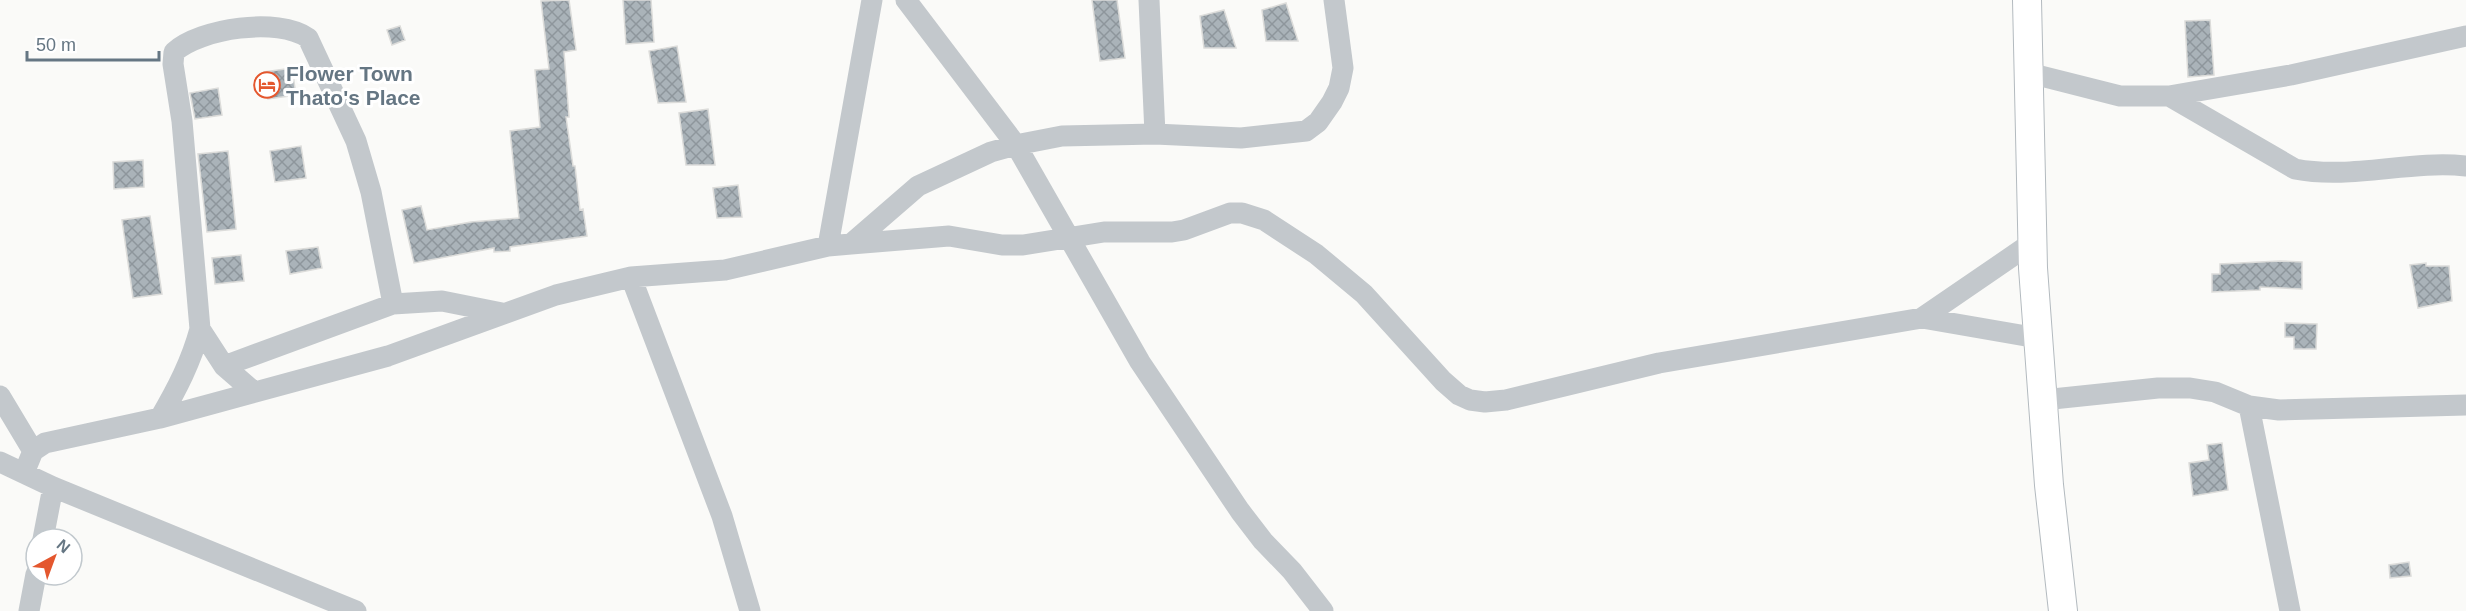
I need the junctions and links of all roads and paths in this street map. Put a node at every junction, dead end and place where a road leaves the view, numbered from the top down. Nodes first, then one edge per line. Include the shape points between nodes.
1 (872, 0) edge
2 (906, 0) edge
3 (1149, 0) edge
4 (1334, 0) edge
5 (2028, 0) edge
6 (2466, 36) edge
7 (2029, 73) junction
8 (2169, 96) junction
9 (1155, 134) junction
10 (1016, 145) junction
11 (2466, 166) edge
12 (1068, 238) junction
13 (2033, 242) junction
14 (851, 244) junction
15 (828, 246) junction
16 (631, 277) junction
17 (393, 304) junction
18 (502, 313) junction
19 (1922, 318) junction
20 (200, 330) junction
21 (2038, 338) junction
22 (224, 366) junction
23 (254, 393) junction
24 (0, 396) edge
25 (2043, 400) junction
26 (2466, 405) edge
27 (2249, 406) junction
28 (160, 418) junction
29 (33, 451) junction
30 (0, 462) edge
31 (24, 473) junction
32 (53, 487) junction
33 (45, 527) edge
34 (34, 587) edge
35 (29, 611) edge
36 (356, 611) edge
37 (750, 611) edge
38 (1323, 611) edge
39 (2063, 611) edge
40 (2290, 611) edge

1 - 15 street
2 - 10 street
3 - 9 street
4 - 9 street via 1343,68 1339,88 1318,122 1306,131 1241,138
5 - 7 main road
6 - 8 street via 2291,75
7 - 8 street via 2120,96
7 - 13 main road
8 - 11 street via 2295,169 2319,174 2444,163
9 - 10 street via 1062,136
10 - 12 street
10 - 14 street via 991,152 918,186
12 - 14 street via 1023,245 949,236
12 - 19 street via 1104,232 1184,230 1230,213 1264,220 1316,254 1364,294 1459,395 1485,402 1659,363
12 - 38 street via 1140,362 1239,511
13 - 19 street
13 - 21 main road
14 - 15 street
15 - 16 street via 725,270
16 - 18 street
16 - 37 street via 722,516
17 - 18 street via 442,301
17 - 20 street via 371,192 356,141 308,38 287,29 243,29 202,37 174,52
17 - 22 street
18 - 23 street via 388,356
19 - 21 street
20 - 22 street
20 - 28 street via 181,383
21 - 25 main road
22 - 23 street
23 - 28 street
24 - 29 street
25 - 27 street via 2190,388 2215,392
25 - 39 main road
26 - 27 street via 2279,410
27 - 40 street
28 - 29 street via 60,438
29 - 31 street
30 - 31 street
31 - 32 street
32 - 33 street
32 - 36 street
34 - 35 street

